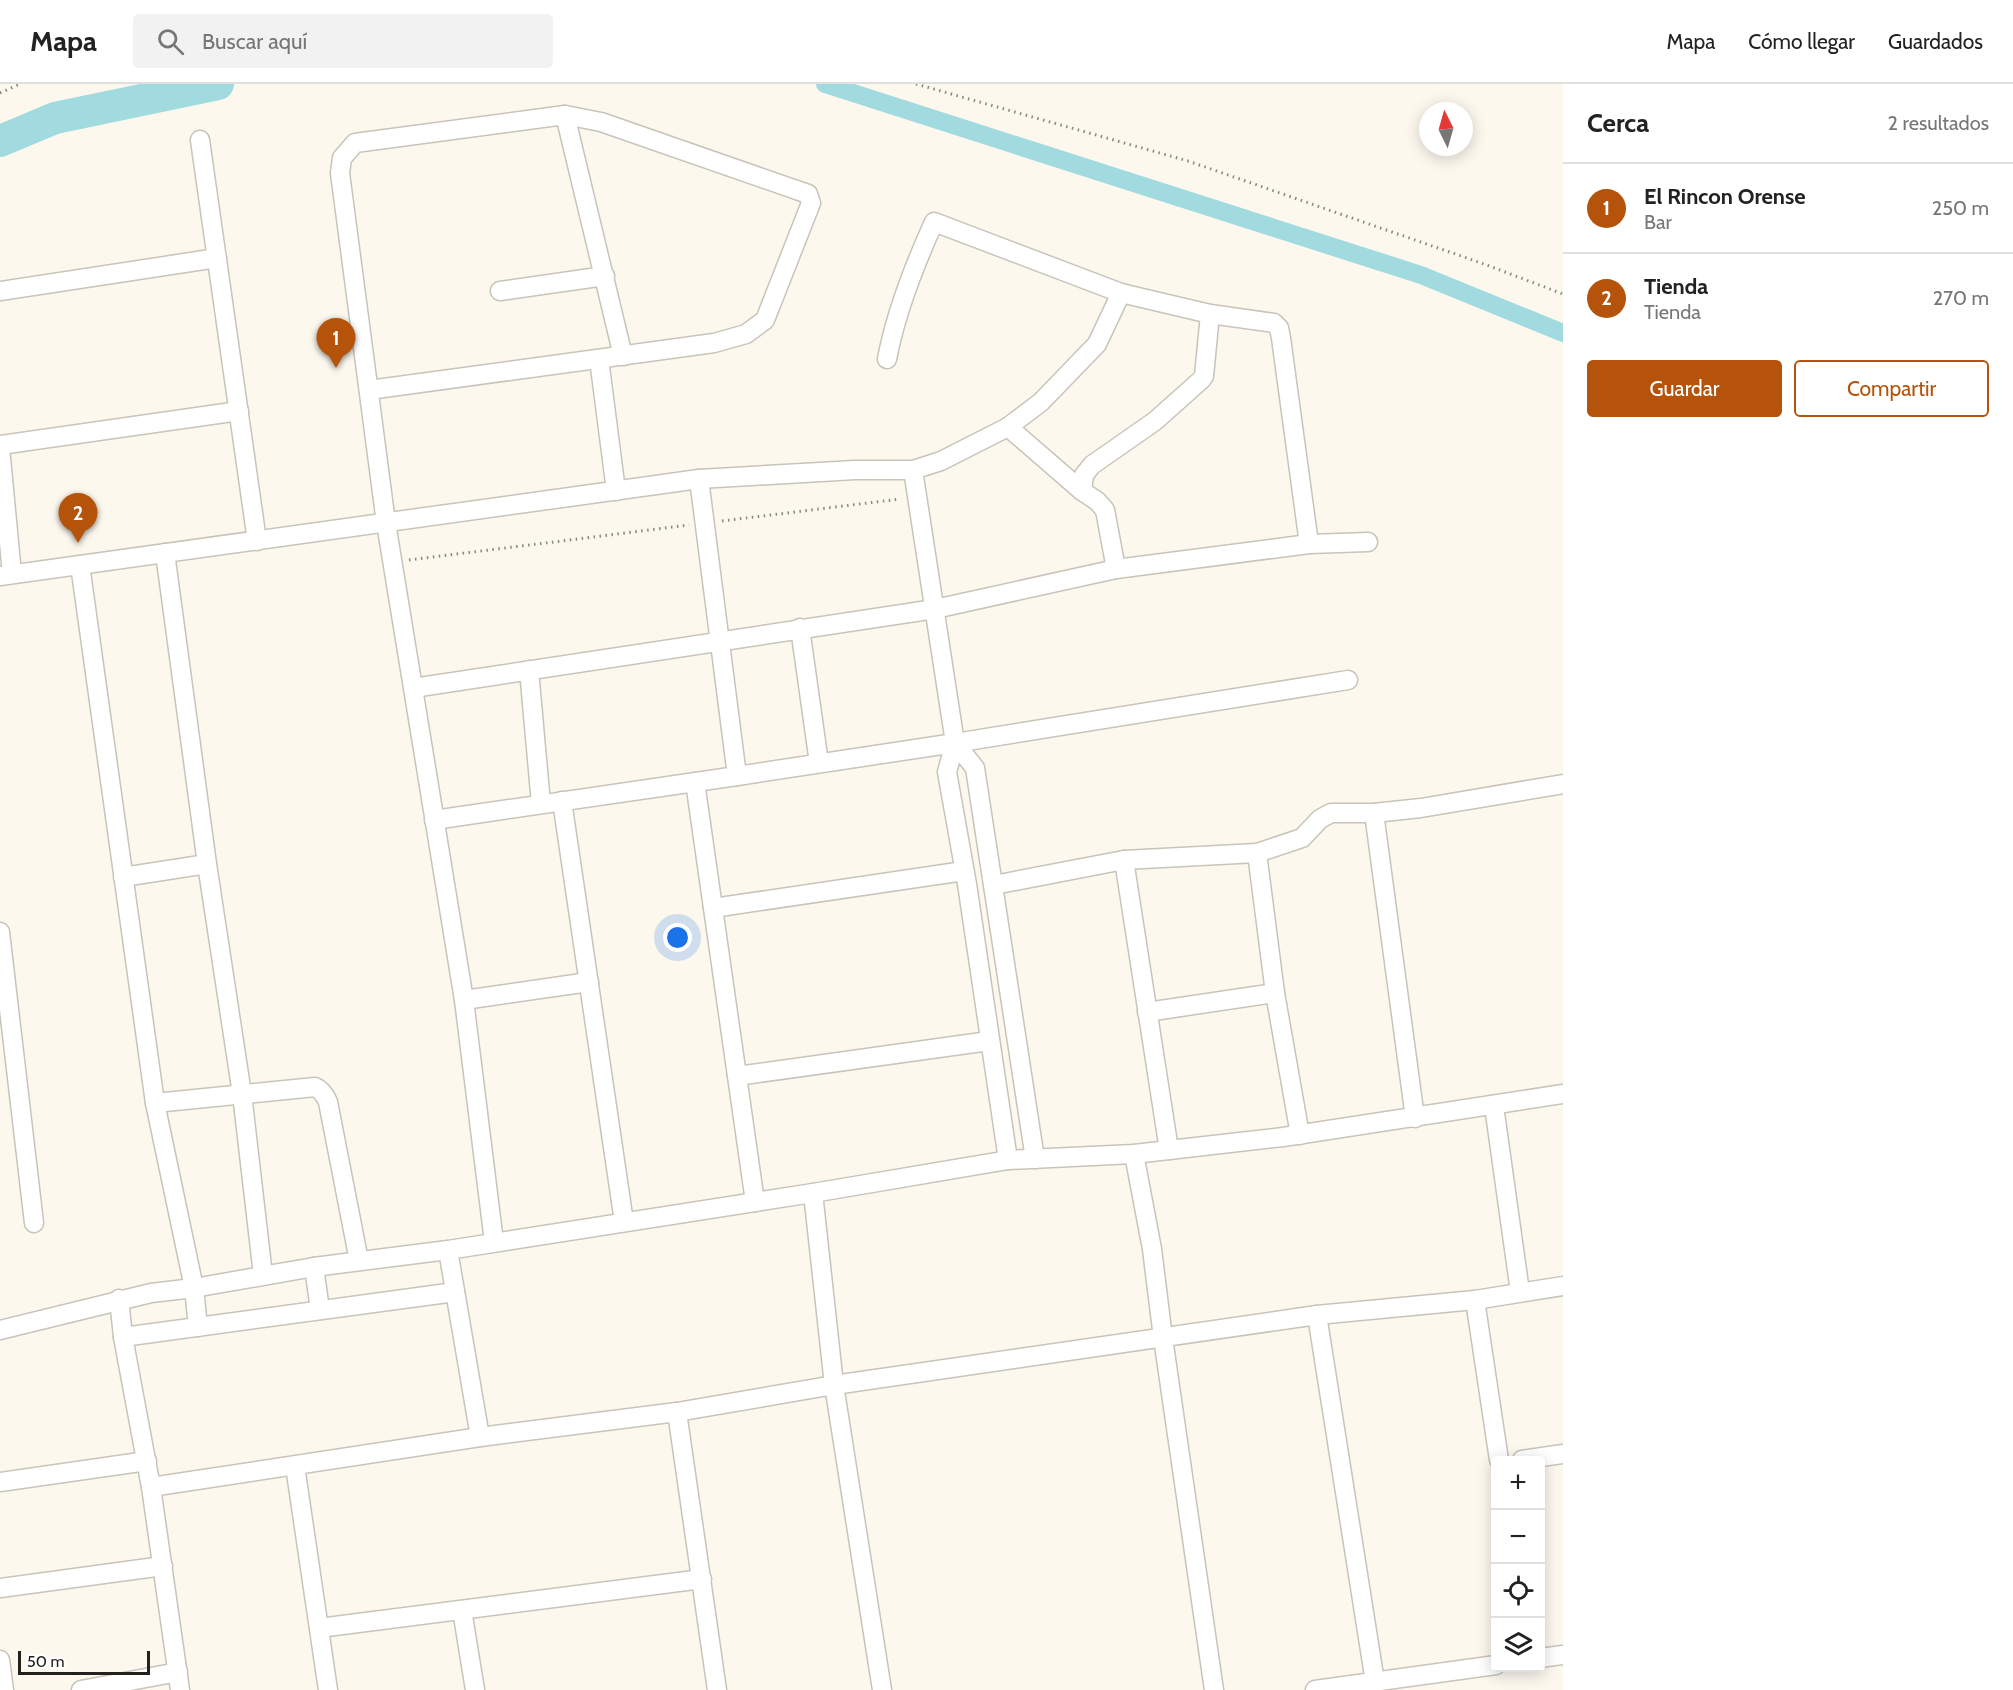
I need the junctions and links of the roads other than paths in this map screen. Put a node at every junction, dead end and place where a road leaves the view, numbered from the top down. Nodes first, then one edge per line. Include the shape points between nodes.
1 (565, 114) junction
2 (200, 140) dead end
3 (217, 258) junction
4 (605, 276) junction
5 (0, 291) edge
6 (500, 291) dead end
7 (1121, 293) junction
8 (1210, 314) junction
9 (623, 356) junction
10 (598, 359) junction
11 (887, 359) dead end
12 (369, 390) junction
13 (238, 411) junction
14 (1008, 427) junction
15 (0, 446) edge
16 (914, 470) junction
17 (699, 479) junction
18 (616, 491) junction
19 (1082, 491) junction
20 (386, 522) junction
21 (257, 541) junction
22 (1368, 542) dead end
23 (1309, 544) junction
24 (165, 553) junction
25 (80, 565) junction
26 (1116, 569) junction
27 (6, 575) edge
28 (935, 609) junction
29 (800, 628) junction
30 (720, 640) junction
31 (529, 670) junction
32 (1348, 680) dead end
33 (413, 688) junction
34 (955, 743) junction
35 (819, 763) junction
36 (737, 776) junction
37 (695, 782) junction
38 (1563, 784) edge
39 (562, 801) junction
40 (542, 804) junction
41 (1374, 813) junction
42 (434, 820) junction
43 (1257, 853) junction
44 (1124, 860) junction
45 (207, 864) junction
46 (964, 871) junction
47 (123, 876) junction
48 (994, 885) junction
49 (713, 908) junction
50 (0, 932) edge
51 (2, 954) edge
52 (589, 982) junction
53 (1275, 993) junction
54 (464, 1000) junction
55 (1147, 1012) junction
56 (989, 1041) junction
57 (737, 1076) junction
58 (242, 1094) junction
59 (1563, 1094) edge
60 (155, 1103) junction
61 (1494, 1106) junction
62 (1415, 1118) junction
63 (1300, 1135) junction
64 (1169, 1150) junction
65 (1134, 1154) junction
66 (1035, 1159) junction
67 (1008, 1160) junction
68 (813, 1193) junction
69 (755, 1202) junction
70 (624, 1222) junction
71 (34, 1223) dead end
72 (494, 1242) junction
73 (448, 1250) junction
74 (359, 1261) junction
75 (314, 1267) junction
76 (263, 1275) junction
77 (1563, 1286) edge
78 (194, 1288) junction
79 (455, 1292) junction
80 (1520, 1292) junction
81 (120, 1299) junction
82 (1475, 1300) junction
83 (320, 1310) junction
84 (1317, 1315) junction
85 (198, 1327) junction
86 (0, 1330) edge
87 (123, 1337) junction
88 (1163, 1338) junction
89 (834, 1385) junction
90 (677, 1412) junction
91 (480, 1437) junction
92 (1563, 1454) edge
93 (1498, 1456) edge
94 (1545, 1457) edge
95 (147, 1461) junction
96 (295, 1466) junction
97 (0, 1482) edge
98 (151, 1487) junction
99 (163, 1566) junction
100 (702, 1579) junction
101 (0, 1588) edge
102 (462, 1610) junction
103 (319, 1628) junction
104 (1563, 1655) edge
105 (1545, 1657) edge
106 (0, 1660) edge
107 (1491, 1666) edge
108 (178, 1672) junction
109 (1375, 1682) junction
110 (4, 1690) edge
111 (81, 1690) edge
112 (180, 1690) edge
113 (328, 1690) edge
114 (475, 1690) edge
115 (717, 1690) edge
116 (882, 1690) edge
117 (1214, 1690) edge
118 (1315, 1690) edge

1 - 4 street
1 - 9 street via 601,122 811,197 765,320 732,339
1 - 12 street via 355,143 342,158 340,173
2 - 3 street
3 - 5 street
3 - 13 street
4 - 6 street
4 - 9 street
7 - 8 street
7 - 11 street via 934,222 892,332
7 - 14 street via 1097,344 1041,402
8 - 19 street via 1204,376 1155,422 1092,465 1084,475
8 - 23 street via 1274,323 1279,328
9 - 10 street
10 - 12 street
10 - 18 street
12 - 20 street
13 - 15 street
13 - 21 street
14 - 16 street via 941,461
14 - 19 street
15 - 27 street
16 - 17 street
16 - 28 street
17 - 18 street
17 - 30 street
18 - 20 street
19 - 26 street via 1105,510
20 - 21 street
20 - 33 street
21 - 24 street
22 - 23 street
23 - 26 street
24 - 25 street
24 - 45 street
25 - 27 street
25 - 47 street
26 - 28 street
28 - 29 street
28 - 34 street
29 - 30 street
29 - 35 street
30 - 31 street
30 - 36 street
31 - 33 street
31 - 40 street
32 - 34 street
33 - 42 street
34 - 35 street
34 - 46 street via 947,772
34 - 48 street via 975,768
35 - 36 street
36 - 37 street
37 - 39 street
37 - 49 street
38 - 41 street
39 - 40 street
39 - 52 street
40 - 42 street
41 - 43 street via 1331,813 1302,838
41 - 62 street
42 - 54 street
43 - 44 street
43 - 53 street
44 - 48 street
44 - 55 street
45 - 47 street
45 - 58 street
46 - 49 street
46 - 56 street
47 - 60 street
48 - 66 street
49 - 57 street
50 - 51 street
51 - 71 street
52 - 54 street
52 - 70 street
53 - 55 street
53 - 63 street
54 - 72 street
55 - 64 street
56 - 57 street
56 - 67 street
57 - 69 street
58 - 60 street
58 - 74 street via 315,1087 324,1093
58 - 76 street
59 - 61 street
60 - 78 street
61 - 62 street
61 - 80 street
62 - 63 street
63 - 64 street
64 - 65 street
65 - 66 street
65 - 88 street
66 - 67 street
67 - 68 street
68 - 69 street
68 - 89 street
69 - 70 street
70 - 72 street
72 - 73 street
73 - 74 street
73 - 79 street
74 - 75 street
75 - 76 street
75 - 83 street
76 - 78 street
77 - 80 street
78 - 81 street
78 - 85 street
79 - 83 street
79 - 91 street
80 - 82 street
81 - 86 street
81 - 87 street
82 - 84 street
82 - 93 street
83 - 85 street
84 - 88 street
84 - 109 street
85 - 87 street
87 - 95 street
88 - 89 street
88 - 117 street
89 - 90 street
89 - 116 street
90 - 91 street
90 - 100 street
91 - 96 street
92 - 94 street
95 - 97 street
95 - 98 street
96 - 98 street
96 - 103 street
98 - 99 street
99 - 101 street
99 - 108 street
100 - 102 street
100 - 115 street
102 - 103 street
102 - 114 street
103 - 113 street
104 - 105 street
106 - 110 street
107 - 109 street
108 - 111 street
108 - 112 street
109 - 118 street

